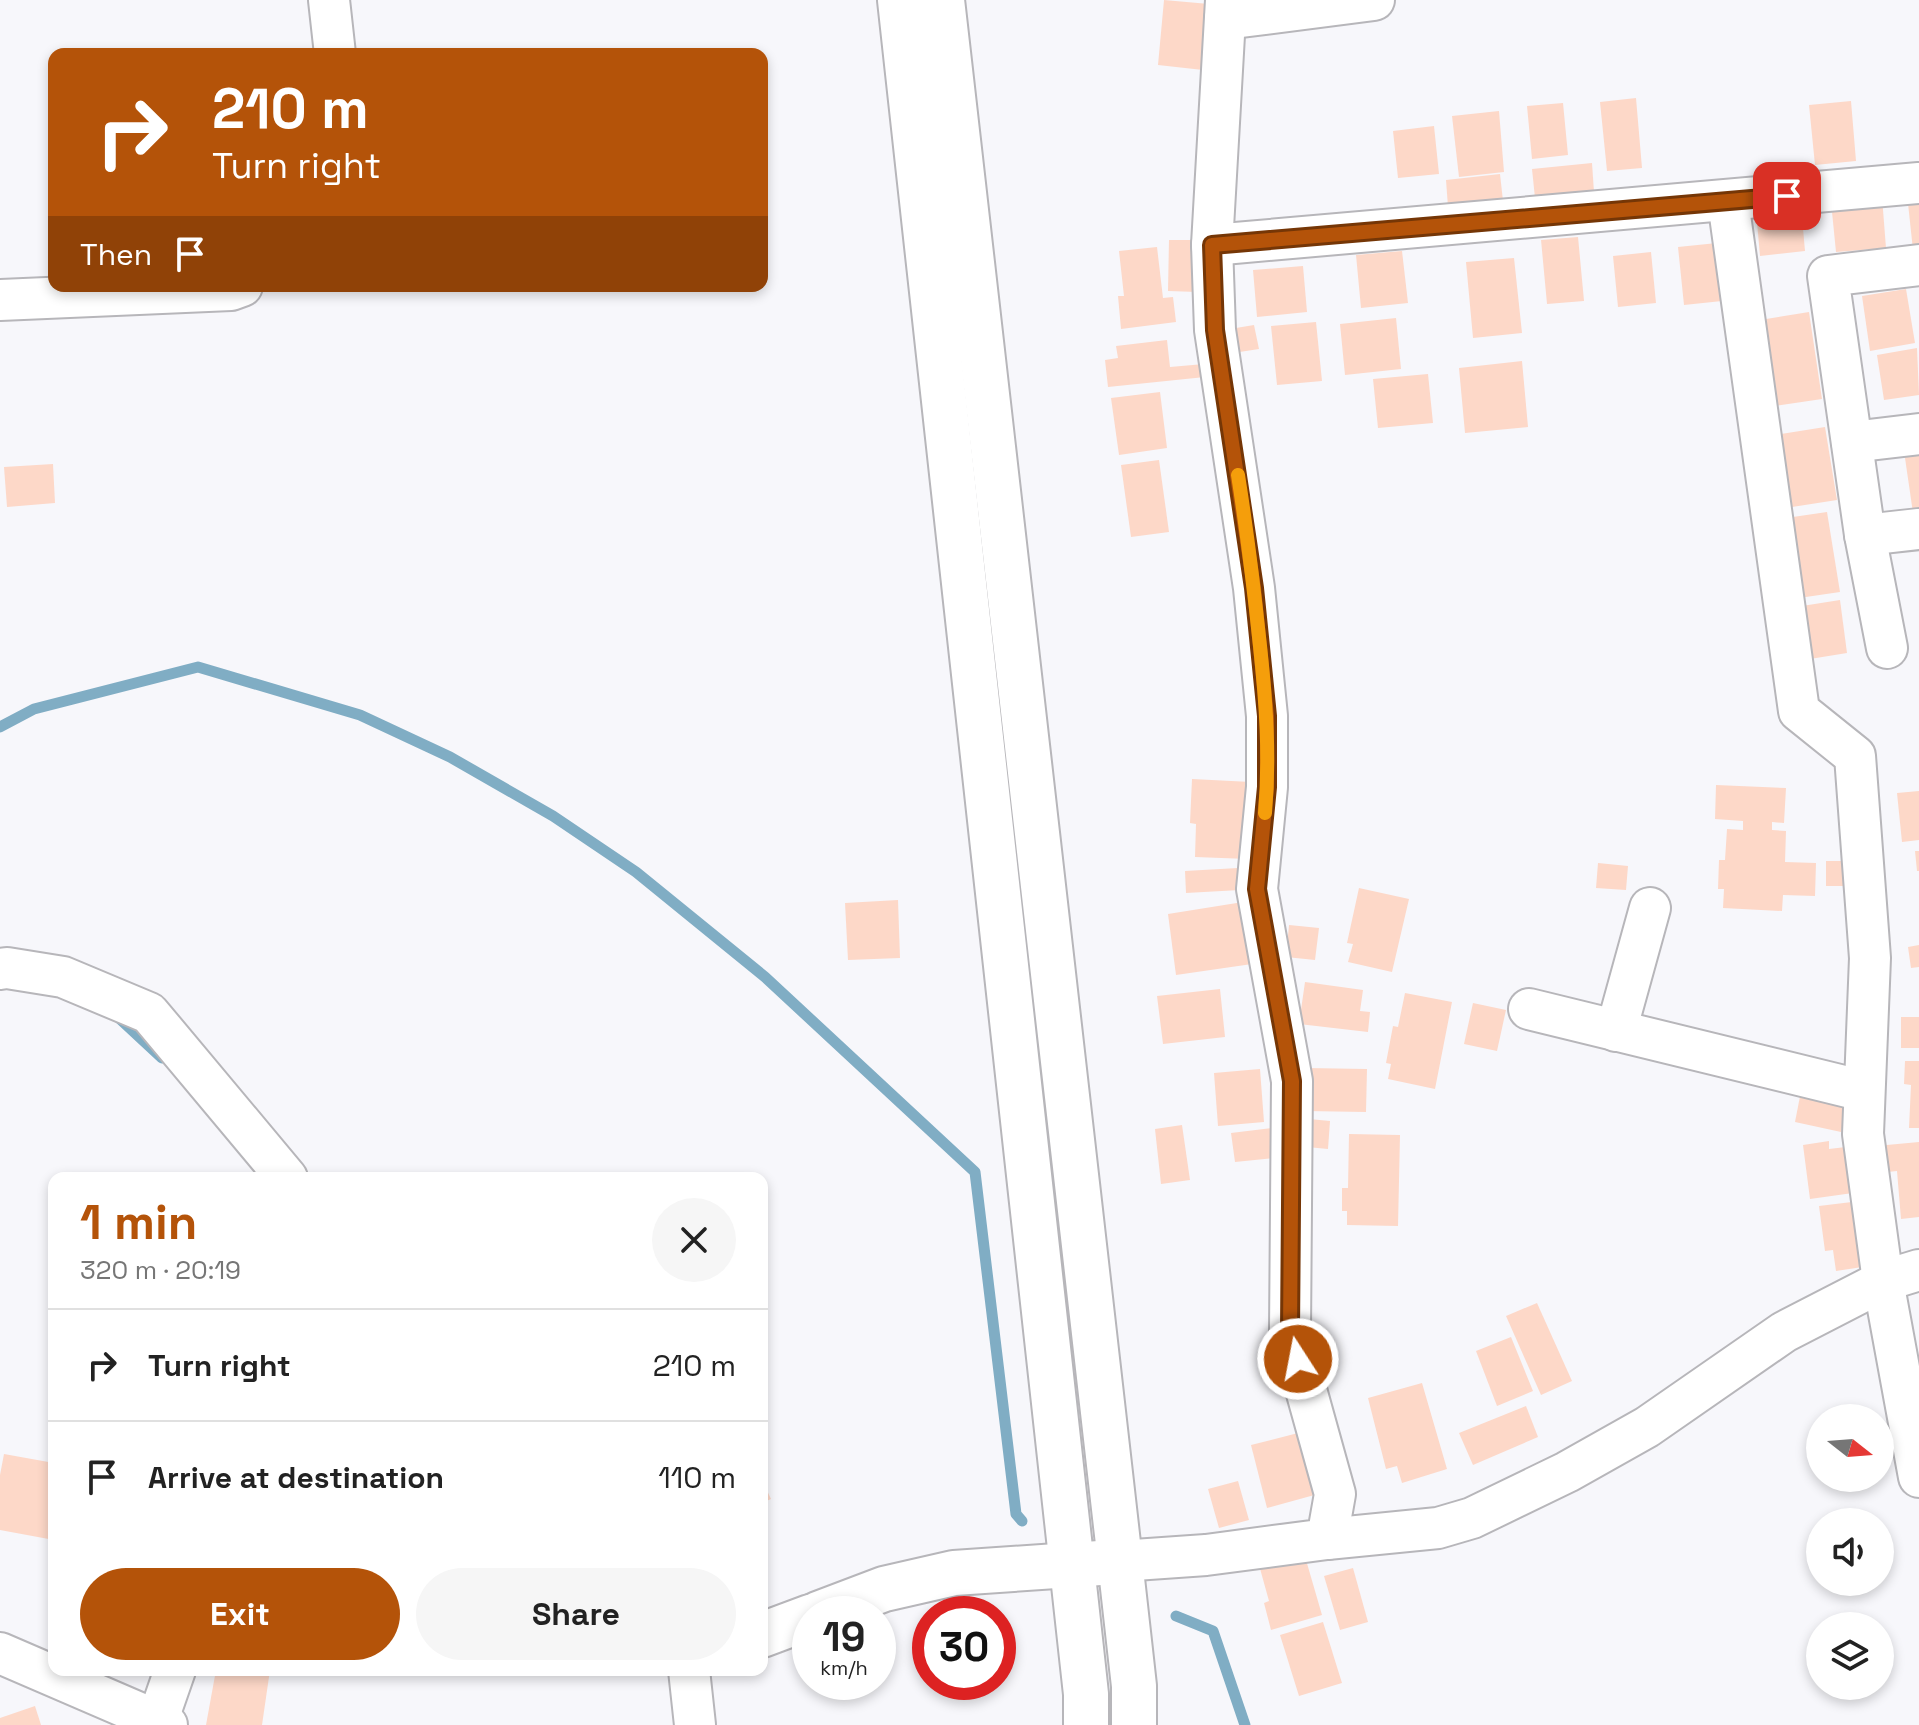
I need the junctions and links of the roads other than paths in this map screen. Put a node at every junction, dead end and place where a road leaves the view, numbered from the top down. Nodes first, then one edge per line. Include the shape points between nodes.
1 (329, 0) edge
2 (900, 0) edge
3 (942, 0) edge
4 (1374, 0) edge
5 (1233, 13) edge
6 (334, 48) edge
7 (1919, 183) edge
8 (1728, 201) junction
9 (1212, 245) junction
10 (1919, 265) edge
11 (185, 292) edge
12 (0, 300) edge
13 (1919, 434) edge
14 (1852, 442) junction
15 (1919, 529) edge
16 (1865, 535) junction
17 (1887, 648) dead end
18 (1650, 908) dead end
19 (0, 969) edge
20 (1529, 1009) dead end
21 (1616, 1031) junction
22 (1864, 1091) junction
23 (282, 1172) edge
24 (1901, 1276) edge
25 (1919, 1477) edge
26 (1327, 1539) junction
27 (1120, 1561) junction
28 (1072, 1566) junction
29 (866, 1596) edge
30 (792, 1624) edge
31 (768, 1633) edge
32 (0, 1653) edge
33 (48, 1673) edge
34 (54, 1676) edge
35 (174, 1676) edge
36 (690, 1676) edge
37 (162, 1722) edge
38 (695, 1725) edge
39 (1086, 1725) edge
40 (1134, 1725) edge

1 - 6 street
2 - 28 street
3 - 27 street
4 - 5 street
5 - 9 street
7 - 8 street
8 - 9 street
8 - 22 street via 1799,711 1855,756 1870,958
9 - 26 street via 1215,330 1254,588 1267,716 1267,787 1257,889 1292,1081 1290,1332 1335,1494
10 - 14 street via 1828,276
11 - 12 street
13 - 14 street
14 - 16 street
15 - 16 street
16 - 17 street
18 - 21 street
19 - 23 street via 63,977 149,1013
20 - 21 street
21 - 22 street
22 - 24 street via 1863,1134
24 - 25 street
24 - 26 street via 1784,1332 1647,1427 1472,1518 1438,1528
26 - 27 street
27 - 28 street
27 - 40 street
28 - 29 street via 995,1569 919,1580
28 - 39 street
30 - 31 street
32 - 33 street
34 - 37 street
35 - 37 street
36 - 38 street

